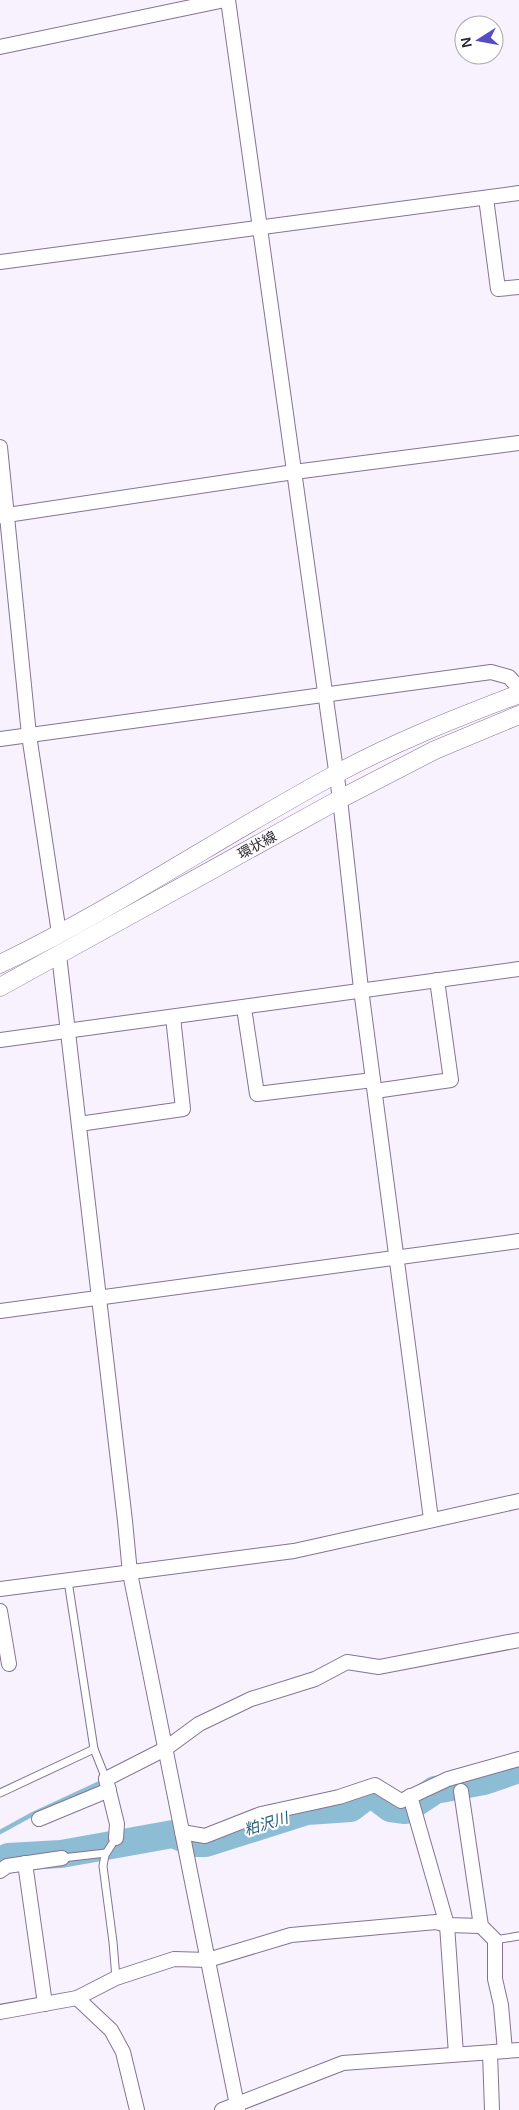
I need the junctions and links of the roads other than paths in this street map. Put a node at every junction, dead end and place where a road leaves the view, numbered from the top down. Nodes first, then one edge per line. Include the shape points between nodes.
1 (227, 0) edge
2 (0, 47) edge
3 (519, 193) edge
4 (486, 198) junction
5 (260, 228) junction
6 (0, 262) edge
7 (519, 286) edge
8 (519, 444) edge
9 (0, 447) edge
10 (294, 472) junction
11 (4, 516) edge
12 (519, 688) edge
13 (325, 694) junction
14 (519, 694) edge
15 (519, 715) edge
16 (29, 735) junction
17 (0, 739) edge
18 (336, 774) junction
19 (340, 798) junction
20 (59, 933) junction
21 (59, 955) junction
22 (0, 964) edge
23 (519, 969) edge
24 (438, 980) junction
25 (0, 987) edge
26 (361, 989) junction
27 (244, 1008) junction
28 (173, 1017) junction
29 (68, 1031) junction
30 (0, 1040) edge
31 (374, 1086) junction
32 (79, 1124) junction
33 (519, 1241) edge
34 (398, 1257) junction
35 (99, 1298) junction
36 (0, 1311) edge
37 (519, 1501) edge
38 (431, 1520) junction
39 (130, 1573) junction
40 (68, 1581) junction
41 (0, 1589) edge
42 (0, 1610) edge
43 (519, 1640) edge
44 (9, 1664) dead end
45 (94, 1749) junction
46 (165, 1749) junction
47 (519, 1759) edge
48 (108, 1785) junction
49 (461, 1791) dead end
50 (0, 1793) edge
51 (410, 1796) junction
52 (40, 1820) dead end
53 (182, 1832) junction
54 (116, 1838) joint
55 (106, 1852) junction
56 (62, 1858) joint
57 (25, 1863) junction
58 (0, 1871) edge
59 (447, 1925) junction
60 (481, 1926) junction
61 (519, 1936) edge
62 (495, 1940) junction
63 (208, 1960) junction
64 (116, 1978) junction
65 (77, 1998) junction
66 (45, 2004) junction
67 (0, 2012) edge
68 (519, 2050) edge
69 (504, 2051) junction
70 (490, 2053) junction
71 (456, 2054) junction
72 (238, 2107) edge
73 (138, 2110) edge
74 (222, 2110) edge
75 (492, 2110) edge

1 - 2 street
1 - 5 street
3 - 4 street
4 - 5 street
4 - 7 street via 498,288
5 - 6 street
5 - 10 street
8 - 10 street
9 - 11 street
10 - 11 street
10 - 13 street
11 - 16 street
12 - 13 street via 508,677 491,672
13 - 16 street
13 - 18 street
14 - 18 street, 環状線 via 425,730
15 - 19 street, 環状線 via 435,750
16 - 17 street
16 - 20 street
18 - 19 street
18 - 20 street, 環状線
19 - 21 street, 環状線
19 - 26 street
20 - 22 street, 環状線
21 - 25 street, 環状線
21 - 29 street
23 - 24 street
24 - 26 street
24 - 31 street via 451,1080
26 - 27 street
26 - 31 street
27 - 28 street
27 - 31 street via 257,1094
28 - 29 street
28 - 32 street via 183,1109
29 - 30 street
29 - 32 street
31 - 34 street
32 - 35 street
33 - 34 street
34 - 35 street
34 - 38 street
35 - 36 street
35 - 39 street
37 - 38 street
38 - 39 street via 294,1551
39 - 40 street
39 - 46 street
40 - 41 street
40 - 45 lane
42 - 44 street
43 - 46 street via 380,1667 347,1662 315,1679 251,1699 199,1724
45 - 48 lane
45 - 50 lane
46 - 48 street
46 - 53 street
47 - 51 street via 448,1779
48 - 52 street
48 - 54 street via 117,1824
49 - 60 street
51 - 53 street via 400,1801 375,1785 339,1797 261,1814 205,1836
51 - 59 street
53 - 63 street
54 - 55 lane
55 - 56 lane
55 - 64 lane via 103,1866
56 - 57 street
57 - 58 street via 7,1866
57 - 66 street
59 - 60 street
59 - 63 street via 436,1922 291,1935
59 - 71 street
60 - 62 street
61 - 62 lane
62 - 69 street via 495,1979 501,2006
63 - 64 street via 174,1959
63 - 72 street
64 - 65 street
65 - 66 street
65 - 73 street via 111,2030 123,2052
66 - 67 street
68 - 69 street
69 - 70 street
70 - 71 street
70 - 75 street
71 - 72 street via 343,2063
72 - 74 street

